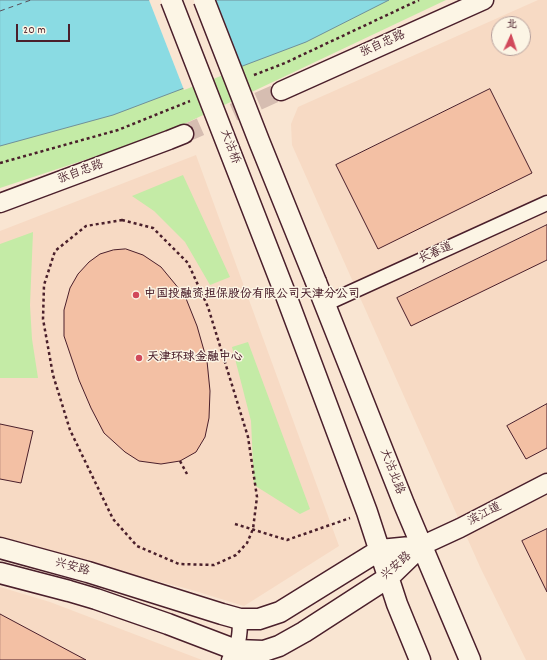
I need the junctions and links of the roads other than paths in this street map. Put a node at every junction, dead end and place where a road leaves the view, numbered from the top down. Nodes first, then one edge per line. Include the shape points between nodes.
1 (172, 0) edge
2 (204, 0) edge
3 (484, 0) edge
4 (281, 91) tunnel mouth
5 (184, 134) tunnel mouth
6 (0, 203) edge
7 (547, 203) edge
8 (325, 304) junction
9 (547, 483) edge
10 (421, 546) junction
11 (0, 548) edge
12 (380, 550) junction
13 (0, 573) edge
14 (389, 577) junction
15 (240, 618) junction
16 (232, 655) edge
17 (262, 660) edge
18 (420, 660) edge
19 (470, 660) edge

1 - 12 main road, 大沽桥, bridge via 285,293
2 - 8 main road, 大沽北路, bridge
3 - 4 street, 张自忠路
5 - 6 street, 张自忠路
7 - 8 street, 长春道
8 - 10 main road, 大沽北路
9 - 10 street, 滨江道
10 - 12 main road, 兴安路
10 - 14 main road, 兴安路
10 - 19 main road, 大沽北路
11 - 15 main road, 兴安路
12 - 14 main road
12 - 15 main road, 兴安路 via 280,612 259,619
13 - 16 main road, 兴安路 via 103,601 168,624
14 - 16 main road, 兴安路 via 278,646 264,651
14 - 18 main road
15 - 16 street via 240,632
16 - 17 main road

